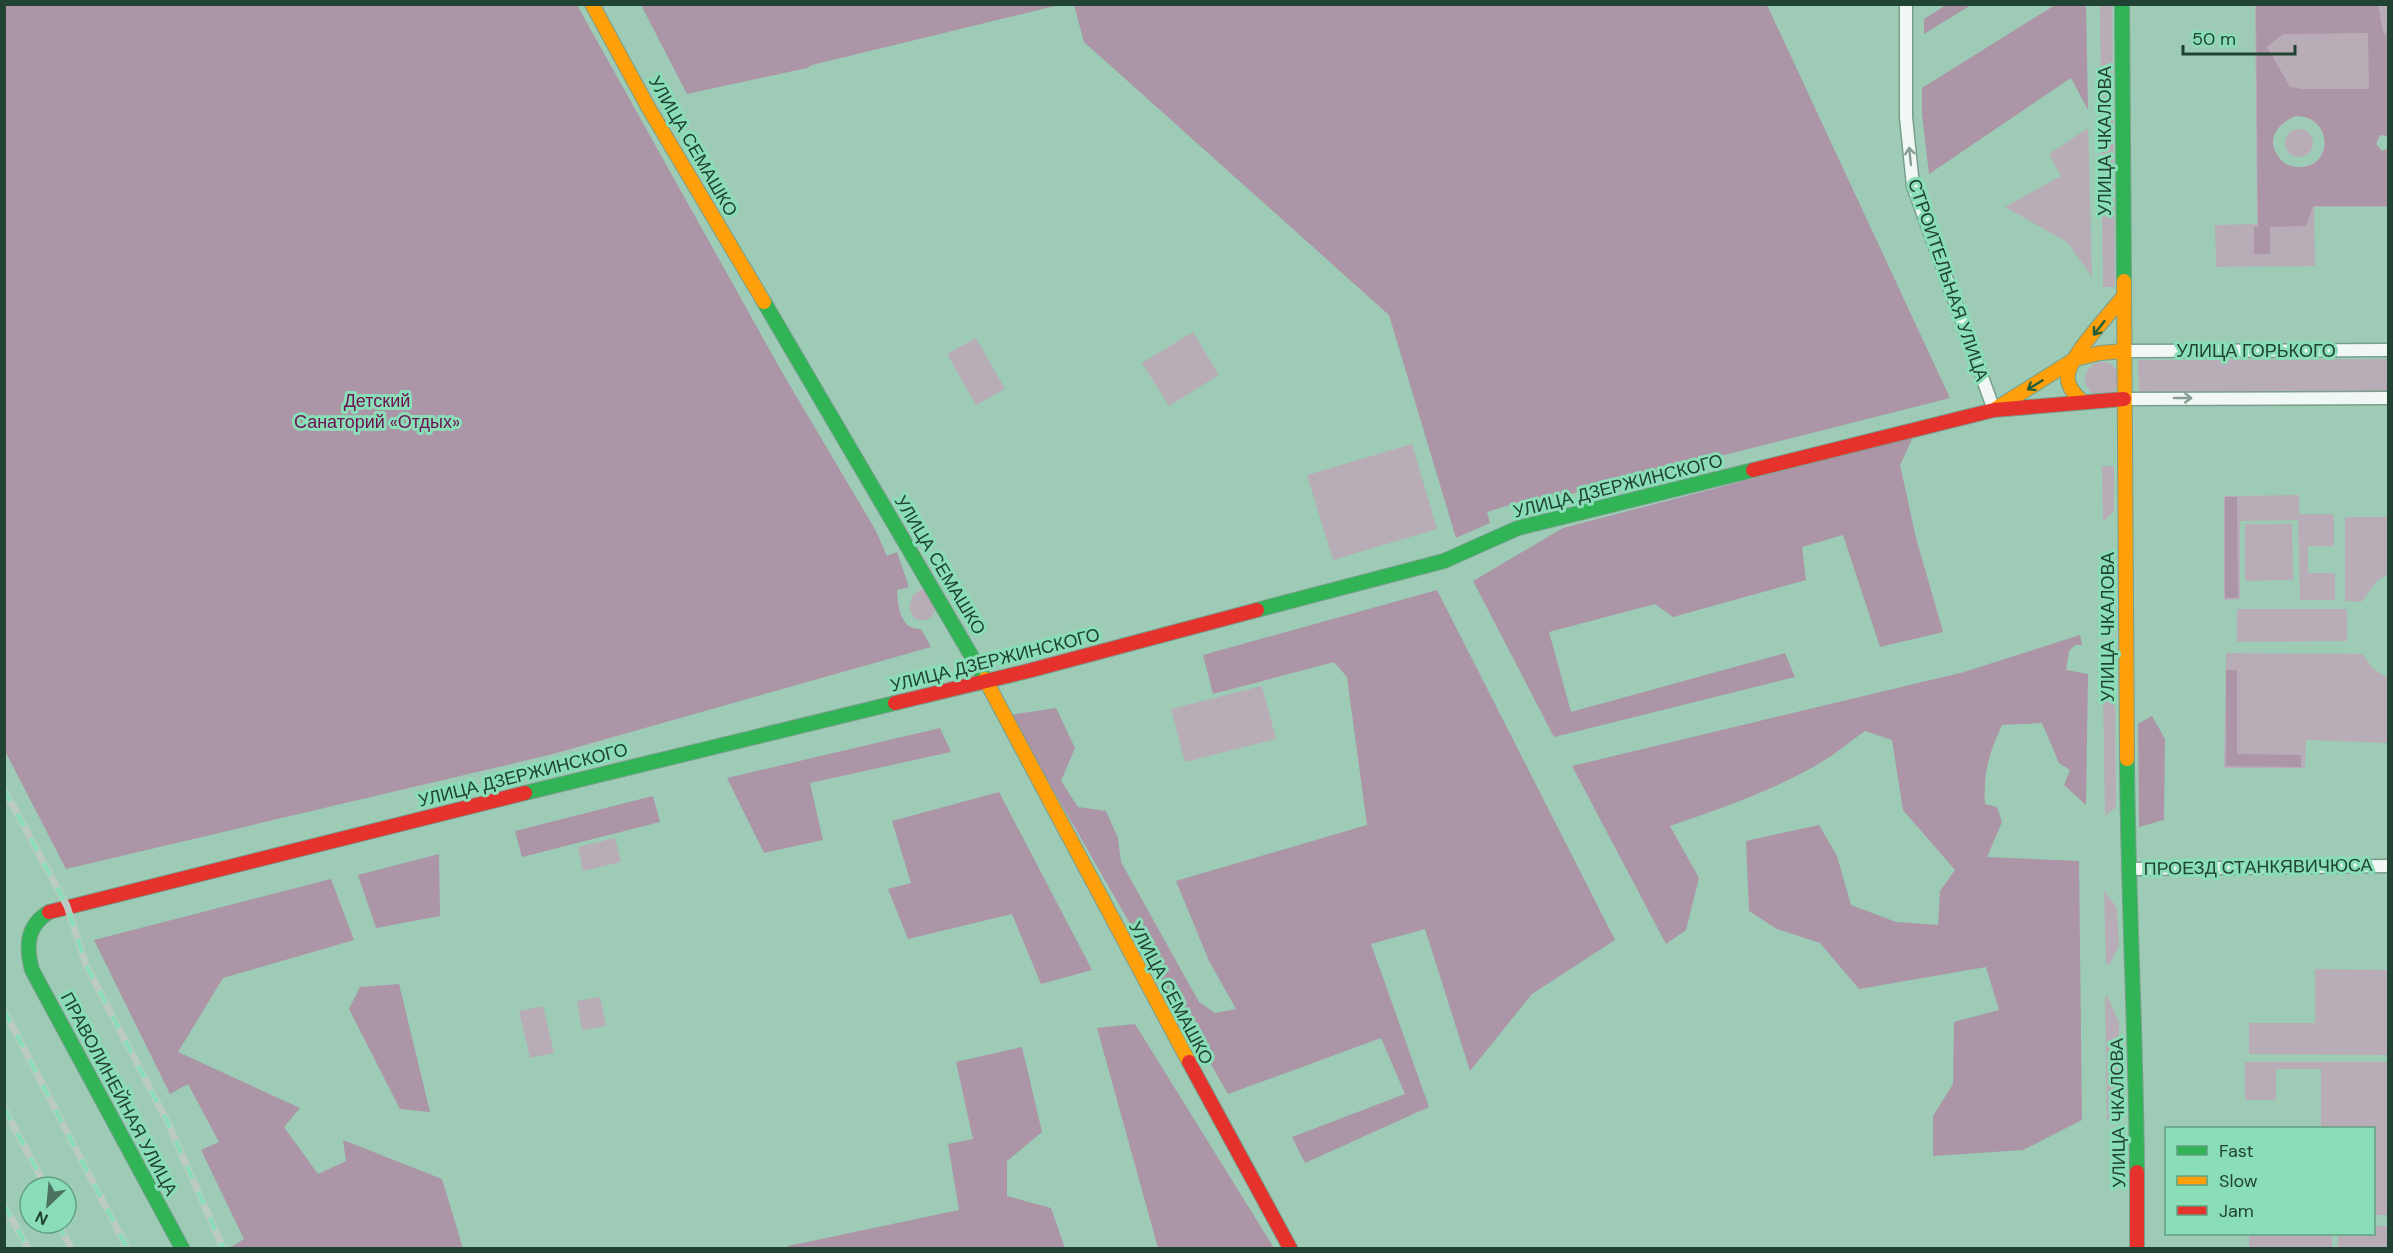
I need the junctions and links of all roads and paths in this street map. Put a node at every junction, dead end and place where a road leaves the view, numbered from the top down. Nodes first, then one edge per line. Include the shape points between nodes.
1 (592, 4) edge
2 (1906, 4) edge
3 (2122, 4) edge
4 (2124, 297) junction
5 (2388, 350) edge
6 (2124, 351) junction
7 (2075, 359) junction
8 (2388, 398) edge
9 (2124, 399) junction
10 (2083, 402) junction
11 (1994, 410) junction
12 (986, 682) junction
13 (2388, 866) edge
14 (2128, 869) junction
15 (28, 956) joint
16 (182, 1248) edge
17 (1290, 1248) edge
18 (2137, 1248) edge

1 - 12 main road, УЛИЦА СЕМАШКО via 648,107
11 -> 2 street, СТРОИТЕЛЬНАЯ УЛИЦА via 1913,186 1906,117
3 - 4 main road, УЛИЦА ЧКАЛОВА
4 - 6 main road, УЛИЦА ЧКАЛОВА
4 -> 7 main road, УЛИЦА ДЗЕРЖИНСКОГО
5 - 6 street, УЛИЦА ГОРЬКОГО
6 - 7 main road, УЛИЦА ДЗЕРЖИНСКОГО
6 - 9 main road, УЛИЦА ЧКАЛОВА
7 - 10 main road via 2068,374 2069,386
7 -> 11 main road, УЛИЦА ДЗЕРЖИНСКОГО
9 -> 8 street
9 - 10 main road, УЛИЦА ДЗЕРЖИНСКОГО
9 - 14 main road, УЛИЦА ЧКАЛОВА
10 - 11 main road, УЛИЦА ДЗЕРЖИНСКОГО
11 - 12 main road, УЛИЦА ДЗЕРЖИНСКОГО via 1518,528 1444,561
12 - 15 main road, УЛИЦА ДЗЕРЖИНСКОГО via 53,910 38,920 29,934
12 - 17 main road, УЛИЦА СЕМАШКО
13 - 14 street, ПРОЕЗД СТАНКЯВИЧЮСА
14 - 18 main road, УЛИЦА ЧКАЛОВА via 2136,1044
15 - 16 main road, ПРАВОЛИНЕЙНАЯ УЛИЦА

